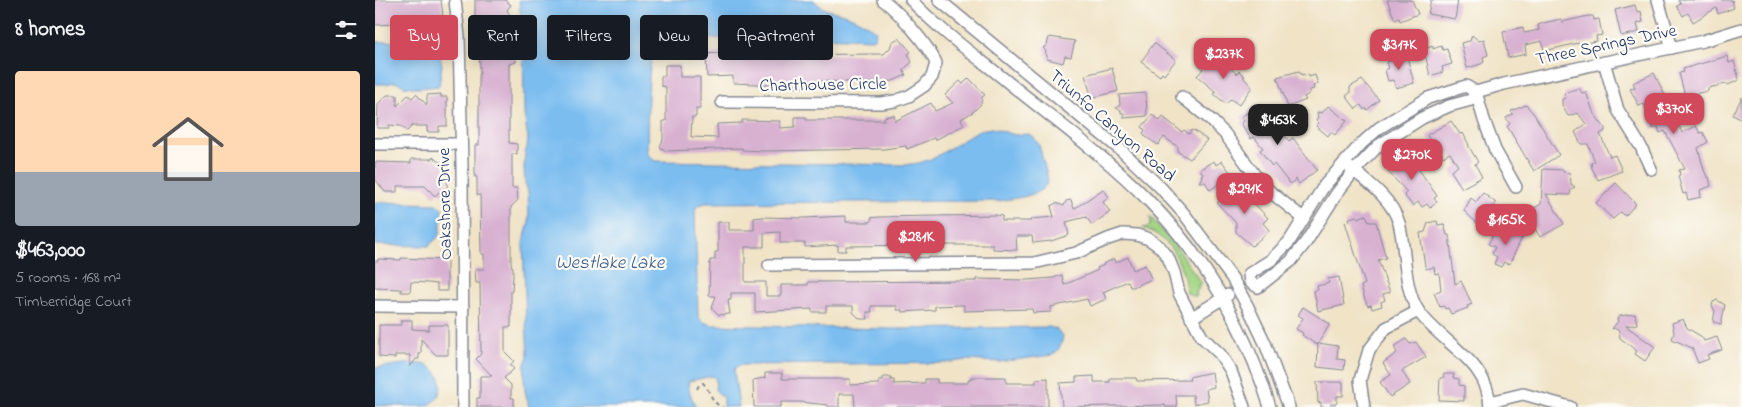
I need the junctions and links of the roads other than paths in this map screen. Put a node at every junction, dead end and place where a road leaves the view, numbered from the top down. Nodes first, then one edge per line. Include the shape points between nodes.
1 (455, 0) edge
2 (883, 0) edge
3 (911, 0) edge
4 (939, 0) edge
5 (1658, 0) edge
6 (1742, 30) edge
7 (1673, 48) junction
8 (1604, 62) junction
9 (1476, 92) junction
10 (1182, 96) dead end
11 (722, 102) dead end
12 (375, 144) edge
13 (461, 144) junction
14 (1344, 162) junction
15 (1651, 169) dead end
16 (1355, 171) junction
17 (1516, 187) dead end
18 (1303, 218) junction
19 (769, 265) dead end
20 (1250, 282) junction
21 (1238, 290) junction
22 (1223, 298) junction
23 (375, 306) edge
24 (463, 308) junction
25 (1418, 311) junction
26 (1191, 318) junction
27 (1490, 405) edge
28 (463, 407) edge
29 (1244, 407) edge
30 (1270, 407) edge
31 (1289, 407) edge
32 (1364, 407) edge
33 (1570, 407) edge

1 - 13 street, Oakshore Drive
2 - 11 street, Charthouse Circle via 927,47 936,63 932,77 909,96 888,102
3 - 22 street, Triunfo Canyon Road via 1120,173 1169,223
4 - 21 street, Triunfo Canyon Road via 1122,151 1161,188 1212,250
5 - 7 street
6 - 7 street, Three Springs Drive
7 - 8 street, Three Springs Drive
8 - 9 street, Three Springs Drive
8 - 15 street via 1619,110
9 - 14 street, Three Springs Drive via 1466,86 1428,98 1379,128
9 - 16 street, Three Springs Drive via 1471,100 1440,110 1400,130 1378,146
9 - 17 street via 1495,150
10 - 18 street via 1225,134 1262,185
12 - 13 street
13 - 24 street, Oakshore Drive
14 - 16 street
14 - 18 street, Three Springs Drive
16 - 20 street, Three Springs Drive via 1291,261 1258,288
16 - 25 street via 1378,191 1399,222 1409,288
18 - 20 street, Three Springs Drive via 1289,242 1271,260 1249,274
19 - 26 street via 1034,262 1076,254 1123,234 1137,235 1149,239 1168,257
20 - 21 street, Three Springs Drive
21 - 22 street, Three Springs Drive
21 - 31 street, Triunfo Canyon Road via 1265,343
22 - 26 street
22 - 30 street, Triunfo Canyon Road via 1250,352
23 - 24 street
24 - 28 street, Oakshore Drive
25 - 27 street via 1466,357 1482,378
25 - 32 street via 1386,328 1369,350 1360,380
26 - 29 street via 1202,337 1220,354 1231,371
27 - 33 street via 1523,394

